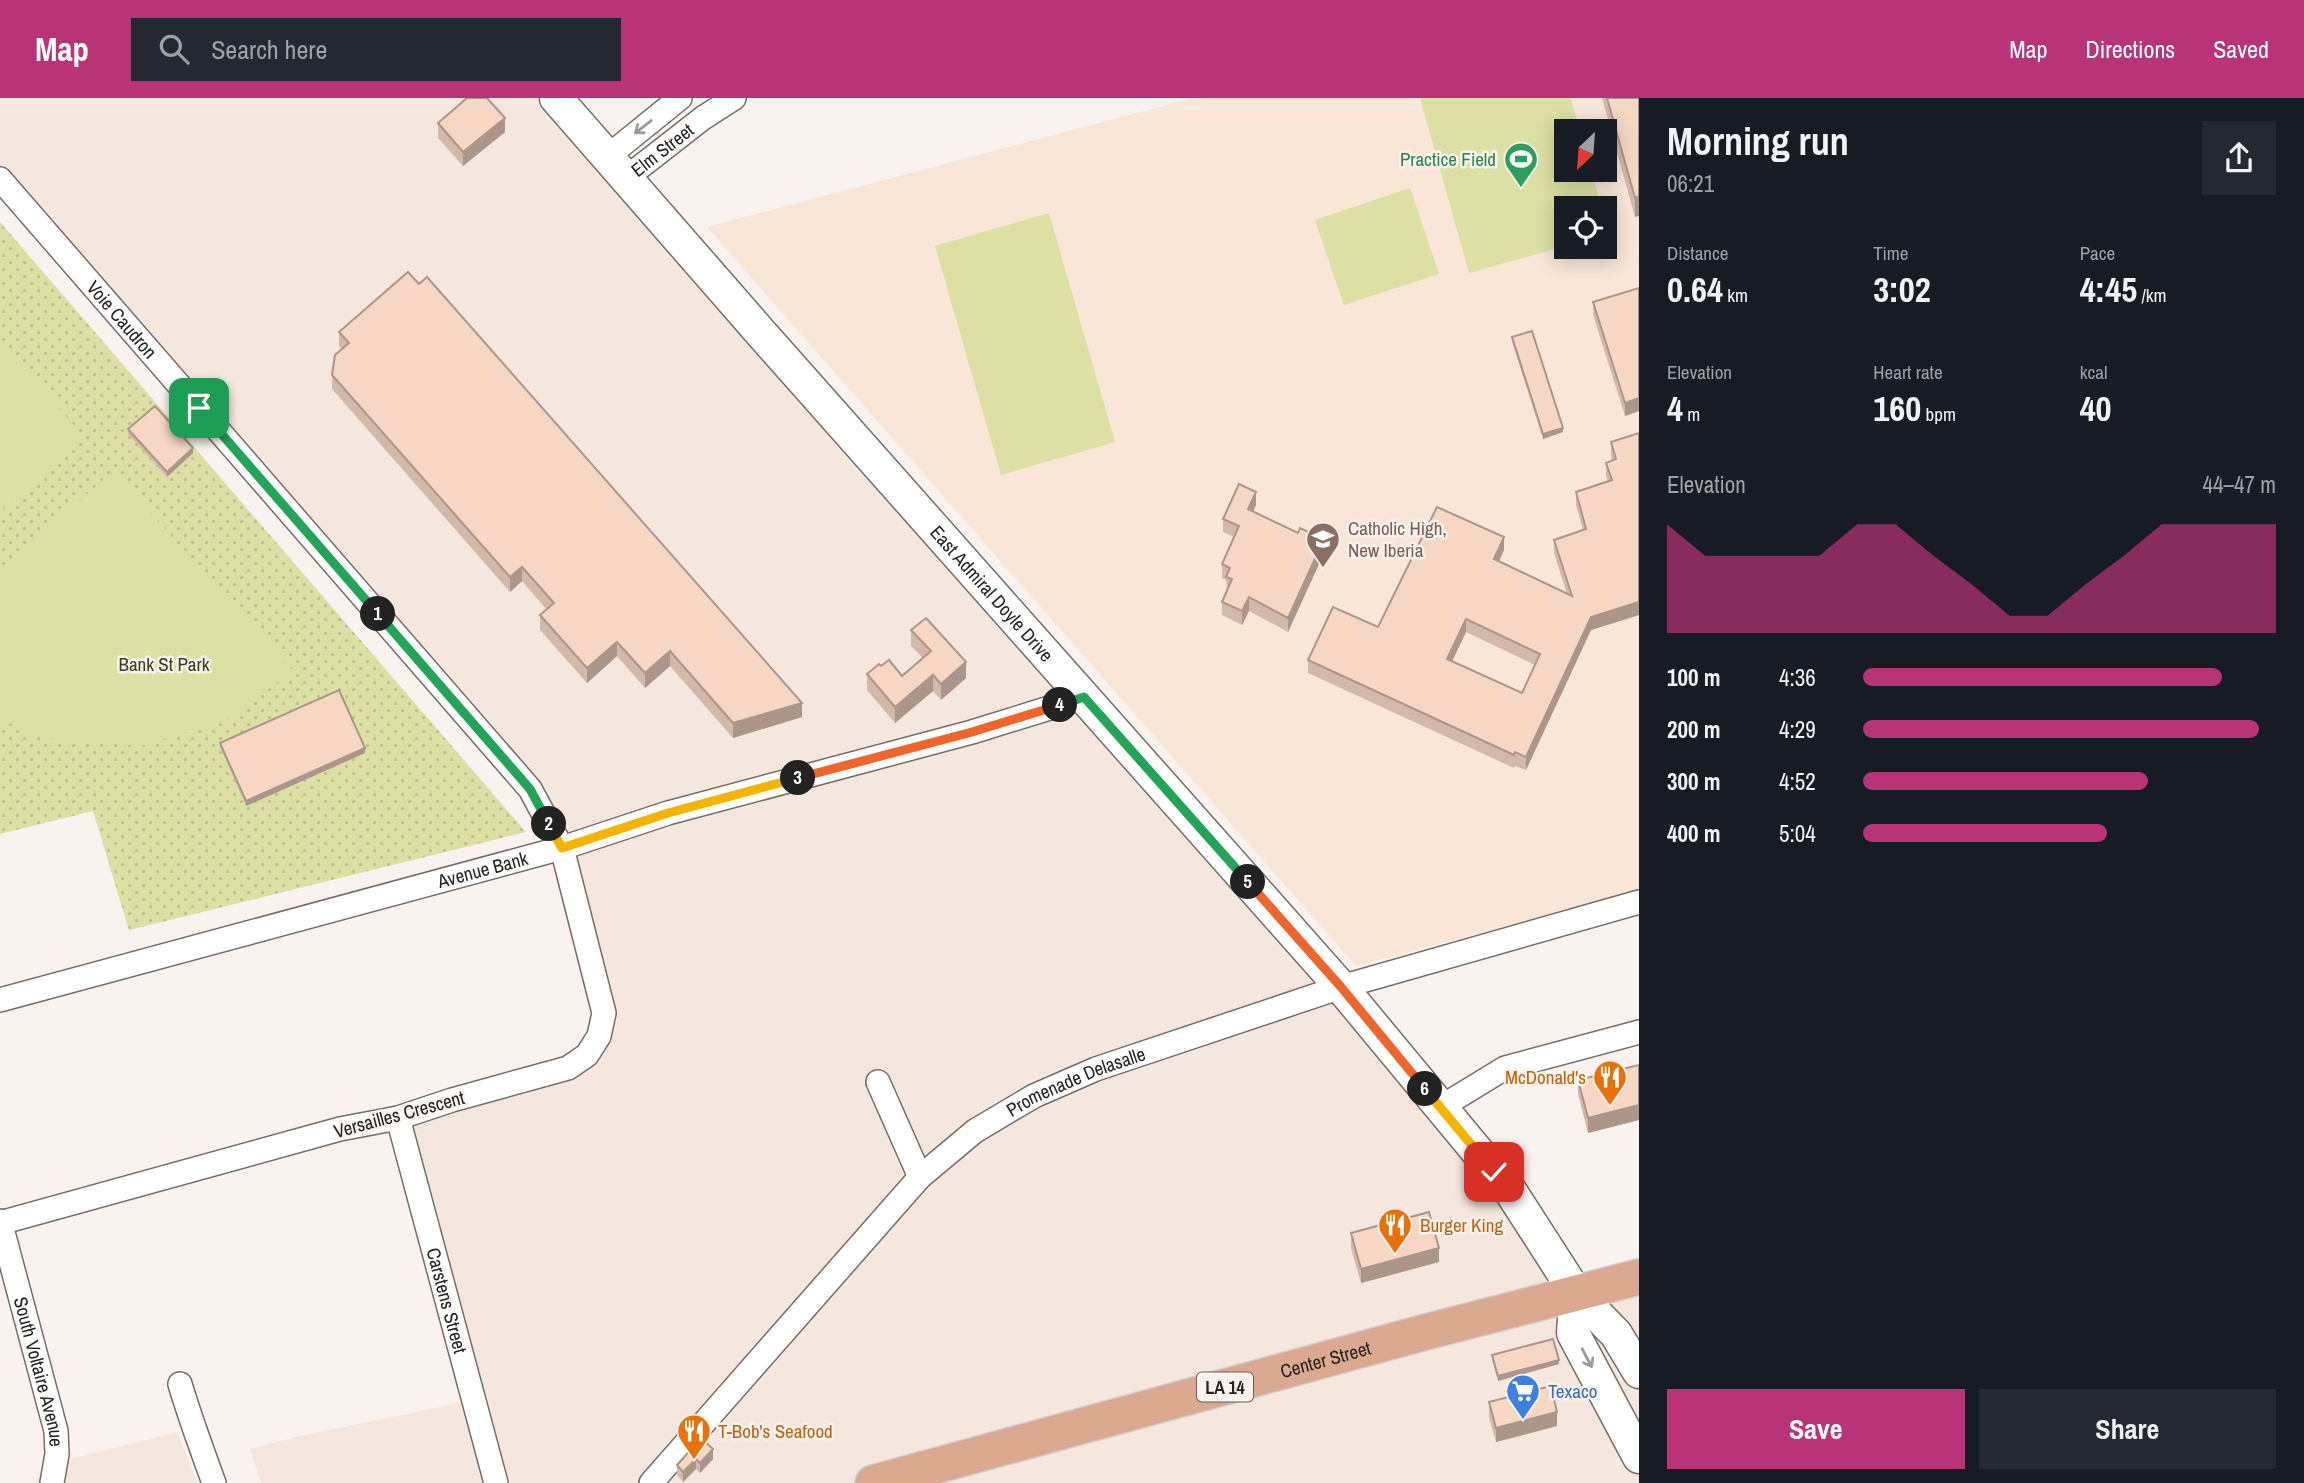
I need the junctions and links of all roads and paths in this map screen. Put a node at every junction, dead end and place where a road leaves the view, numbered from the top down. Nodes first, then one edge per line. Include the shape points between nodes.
1 (556, 98) edge
2 (680, 98) edge
3 (734, 98) edge
4 (617, 168) junction
5 (0, 179) edge
6 (1084, 697) junction
7 (562, 848) junction
8 (1639, 902) edge
9 (1341, 987) junction
10 (0, 1000) edge
11 (1639, 1032) edge
12 (878, 1082) dead end
13 (1441, 1107) junction
14 (398, 1118) junction
15 (920, 1177) junction
16 (0, 1222) edge
17 (1639, 1277) edge
18 (1576, 1293) junction
19 (1639, 1372) edge
20 (180, 1384) dead end
21 (1639, 1457) edge
22 (52, 1483) edge
23 (214, 1483) edge
24 (496, 1483) edge
25 (651, 1483) edge
26 (873, 1483) edge

1 - 4 main road, East Admiral Doyle Drive
2 -> 4 street, Elm Street
3 - 4 street, Elm Street
4 - 6 main road, East Admiral Doyle Drive
5 - 7 street, Voie Caudron via 530,789
6 - 7 street, Avenue Bank via 972,732 668,813
6 - 9 main road, East Admiral Doyle Drive
7 - 10 street, Avenue Bank
7 - 14 street, Versailles Crescent via 604,1013 599,1036 587,1055 568,1068
8 - 9 street, Promenade Delasalle
9 - 13 main road, East Admiral Doyle Drive
9 - 15 street, Promenade Delasalle via 1096,1069 1034,1096 975,1131
11 - 13 street via 1505,1068
12 - 15 street
13 - 18 main road, East Admiral Doyle Drive via 1511,1192
14 - 16 street, Versailles Crescent via 340,1129
14 - 24 street, Carstens Street
15 - 25 street, Promenade Delasalle
16 - 22 street, South Voltaire Avenue via 56,1431
17 - 18 main road, LA 14
18 - 19 main road, East Admiral Doyle Drive via 1616,1334
18 -> 21 main road via 1573,1333
18 - 26 main road, Center Street / LA 14
20 - 23 street

